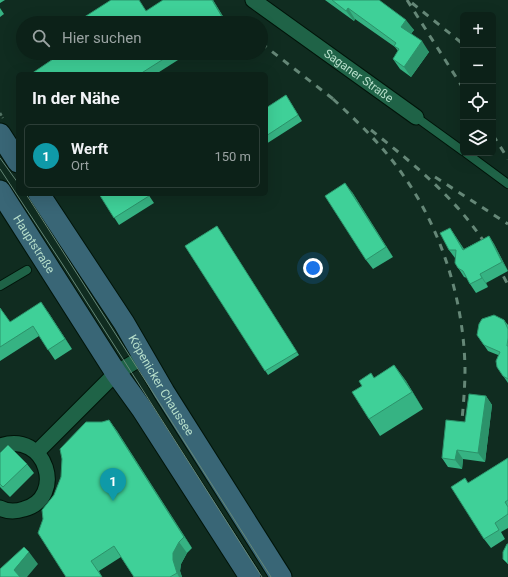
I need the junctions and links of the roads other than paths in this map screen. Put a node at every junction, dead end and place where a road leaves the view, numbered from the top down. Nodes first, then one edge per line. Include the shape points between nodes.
1 (253, 0) edge
2 (416, 117) joint
3 (0, 134) edge
4 (460, 149) edge
5 (470, 156) edge
6 (16, 159) edge
7 (508, 184) edge
8 (0, 191) edge
9 (40, 196) edge
10 (27, 270) dead end
11 (0, 286) edge
12 (144, 357) junction
13 (116, 374) junction
14 (0, 445) edge
15 (37, 452) junction
16 (0, 508) edge
17 (250, 577) edge
18 (281, 577) edge

1 - 2 street, Saganer Straße
2 - 4 lane, Saganer Straße
3 - 6 main road
5 - 7 lane
8 - 13 main road, Hauptstraße
9 - 12 main road, Köpenicker Chaussee via 124,322
10 - 11 lane
12 - 13 street
12 - 18 main road, Köpenicker Chaussee
13 - 15 street
13 - 17 main road via 142,409
14 - 15 street via 20,443
15 - 16 street via 44,461 47,471 44,493 28,508 17,511

